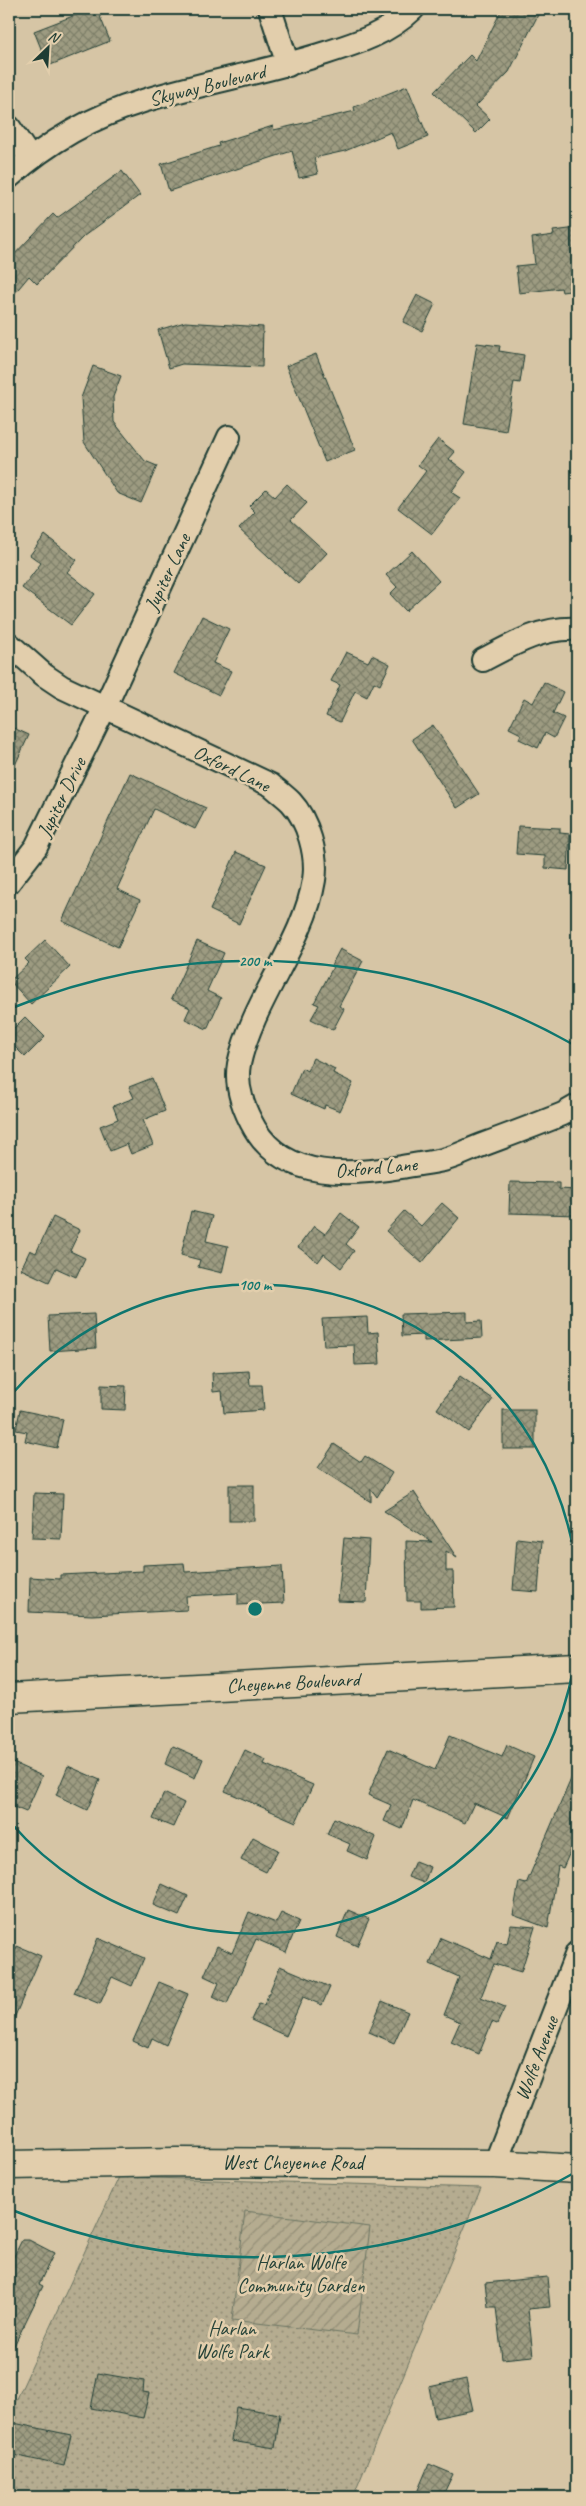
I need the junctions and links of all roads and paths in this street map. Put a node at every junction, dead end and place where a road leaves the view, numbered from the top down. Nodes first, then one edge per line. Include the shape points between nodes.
1 (270, 9) edge
2 (413, 9) edge
3 (288, 65) junction
4 (9, 127) edge
5 (30, 158) junction
6 (9, 177) edge
7 (229, 437) dead end
8 (577, 629) edge
9 (9, 644) edge
10 (483, 660) dead end
11 (105, 707) junction
12 (9, 882) edge
13 (577, 1106) edge
14 (577, 1668) edge
15 (9, 1698) edge
16 (577, 1953) edge
17 (495, 2164) junction
18 (9, 2165) edge
19 (577, 2169) edge

1 - 3 street
2 - 3 street, Skyway Boulevard via 400,21 368,40
3 - 5 street, Skyway Boulevard via 143,101 99,117
4 - 5 street
5 - 6 street, Skyway Boulevard
7 - 11 street, Jupiter Lane
8 - 10 street via 563,628 530,636
9 - 11 street, Oxford Lane via 38,671 62,687
11 - 12 street, Jupiter Drive via 36,847
11 - 13 street, Oxford Lane via 271,785 292,803 305,823 313,850 315,878 308,908 246,1035 239,1067 246,1112 258,1133 274,1150 297,1165 328,1173 363,1172 444,1160
14 - 15 main road, Cheyenne Boulevard
16 - 17 street, Wolfe Avenue
17 - 18 main road, West Cheyenne Road via 166,2162
17 - 19 main road, West Cheyenne Road

